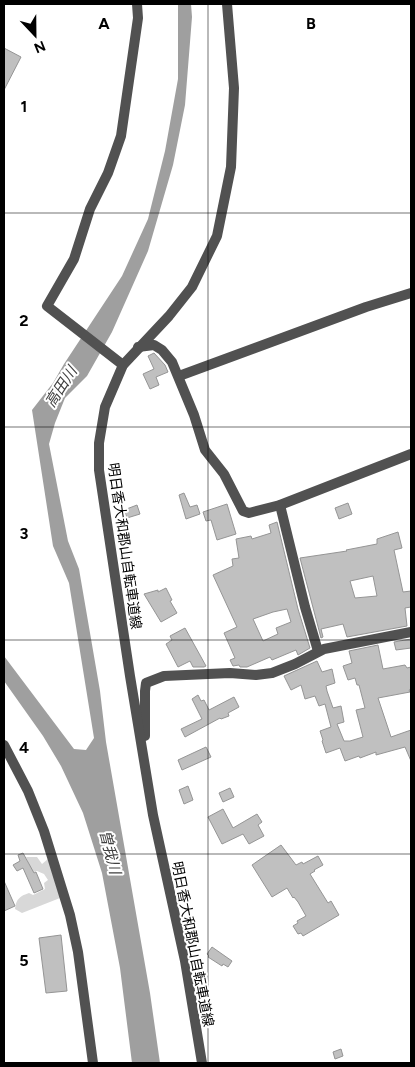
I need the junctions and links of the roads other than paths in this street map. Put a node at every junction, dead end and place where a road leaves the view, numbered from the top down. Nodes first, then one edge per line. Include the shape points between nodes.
1 (137, 4) edge
2 (227, 4) edge
3 (411, 293) edge
4 (138, 347) junction
5 (121, 364) junction
6 (179, 376) junction
7 (411, 454) edge
8 (280, 505) junction
9 (411, 632) edge
10 (318, 651) junction
11 (4, 745) edge
12 (143, 757) junction
13 (93, 1063) edge
14 (202, 1063) edge

1 - 5 street via 138,18 121,136 90,209 74,259 47,306
2 - 4 street, 明日香大和郡山自転車道線 via 234,88 231,167 217,236 192,287
3 - 6 street
4 - 5 street, 明日香大和郡山自転車道線
4 - 6 street via 154,344 167,355
5 - 12 street, 明日香大和郡山自転車道線 via 105,407 99,443 99,470
6 - 8 street via 205,450 224,474 243,511 249,513
7 - 8 street
8 - 10 street
9 - 10 street
10 - 12 street via 272,673 164,676 146,683
11 - 13 street via 44,831 70,915
12 - 14 street, 明日香大和郡山自転車道線 via 185,961

